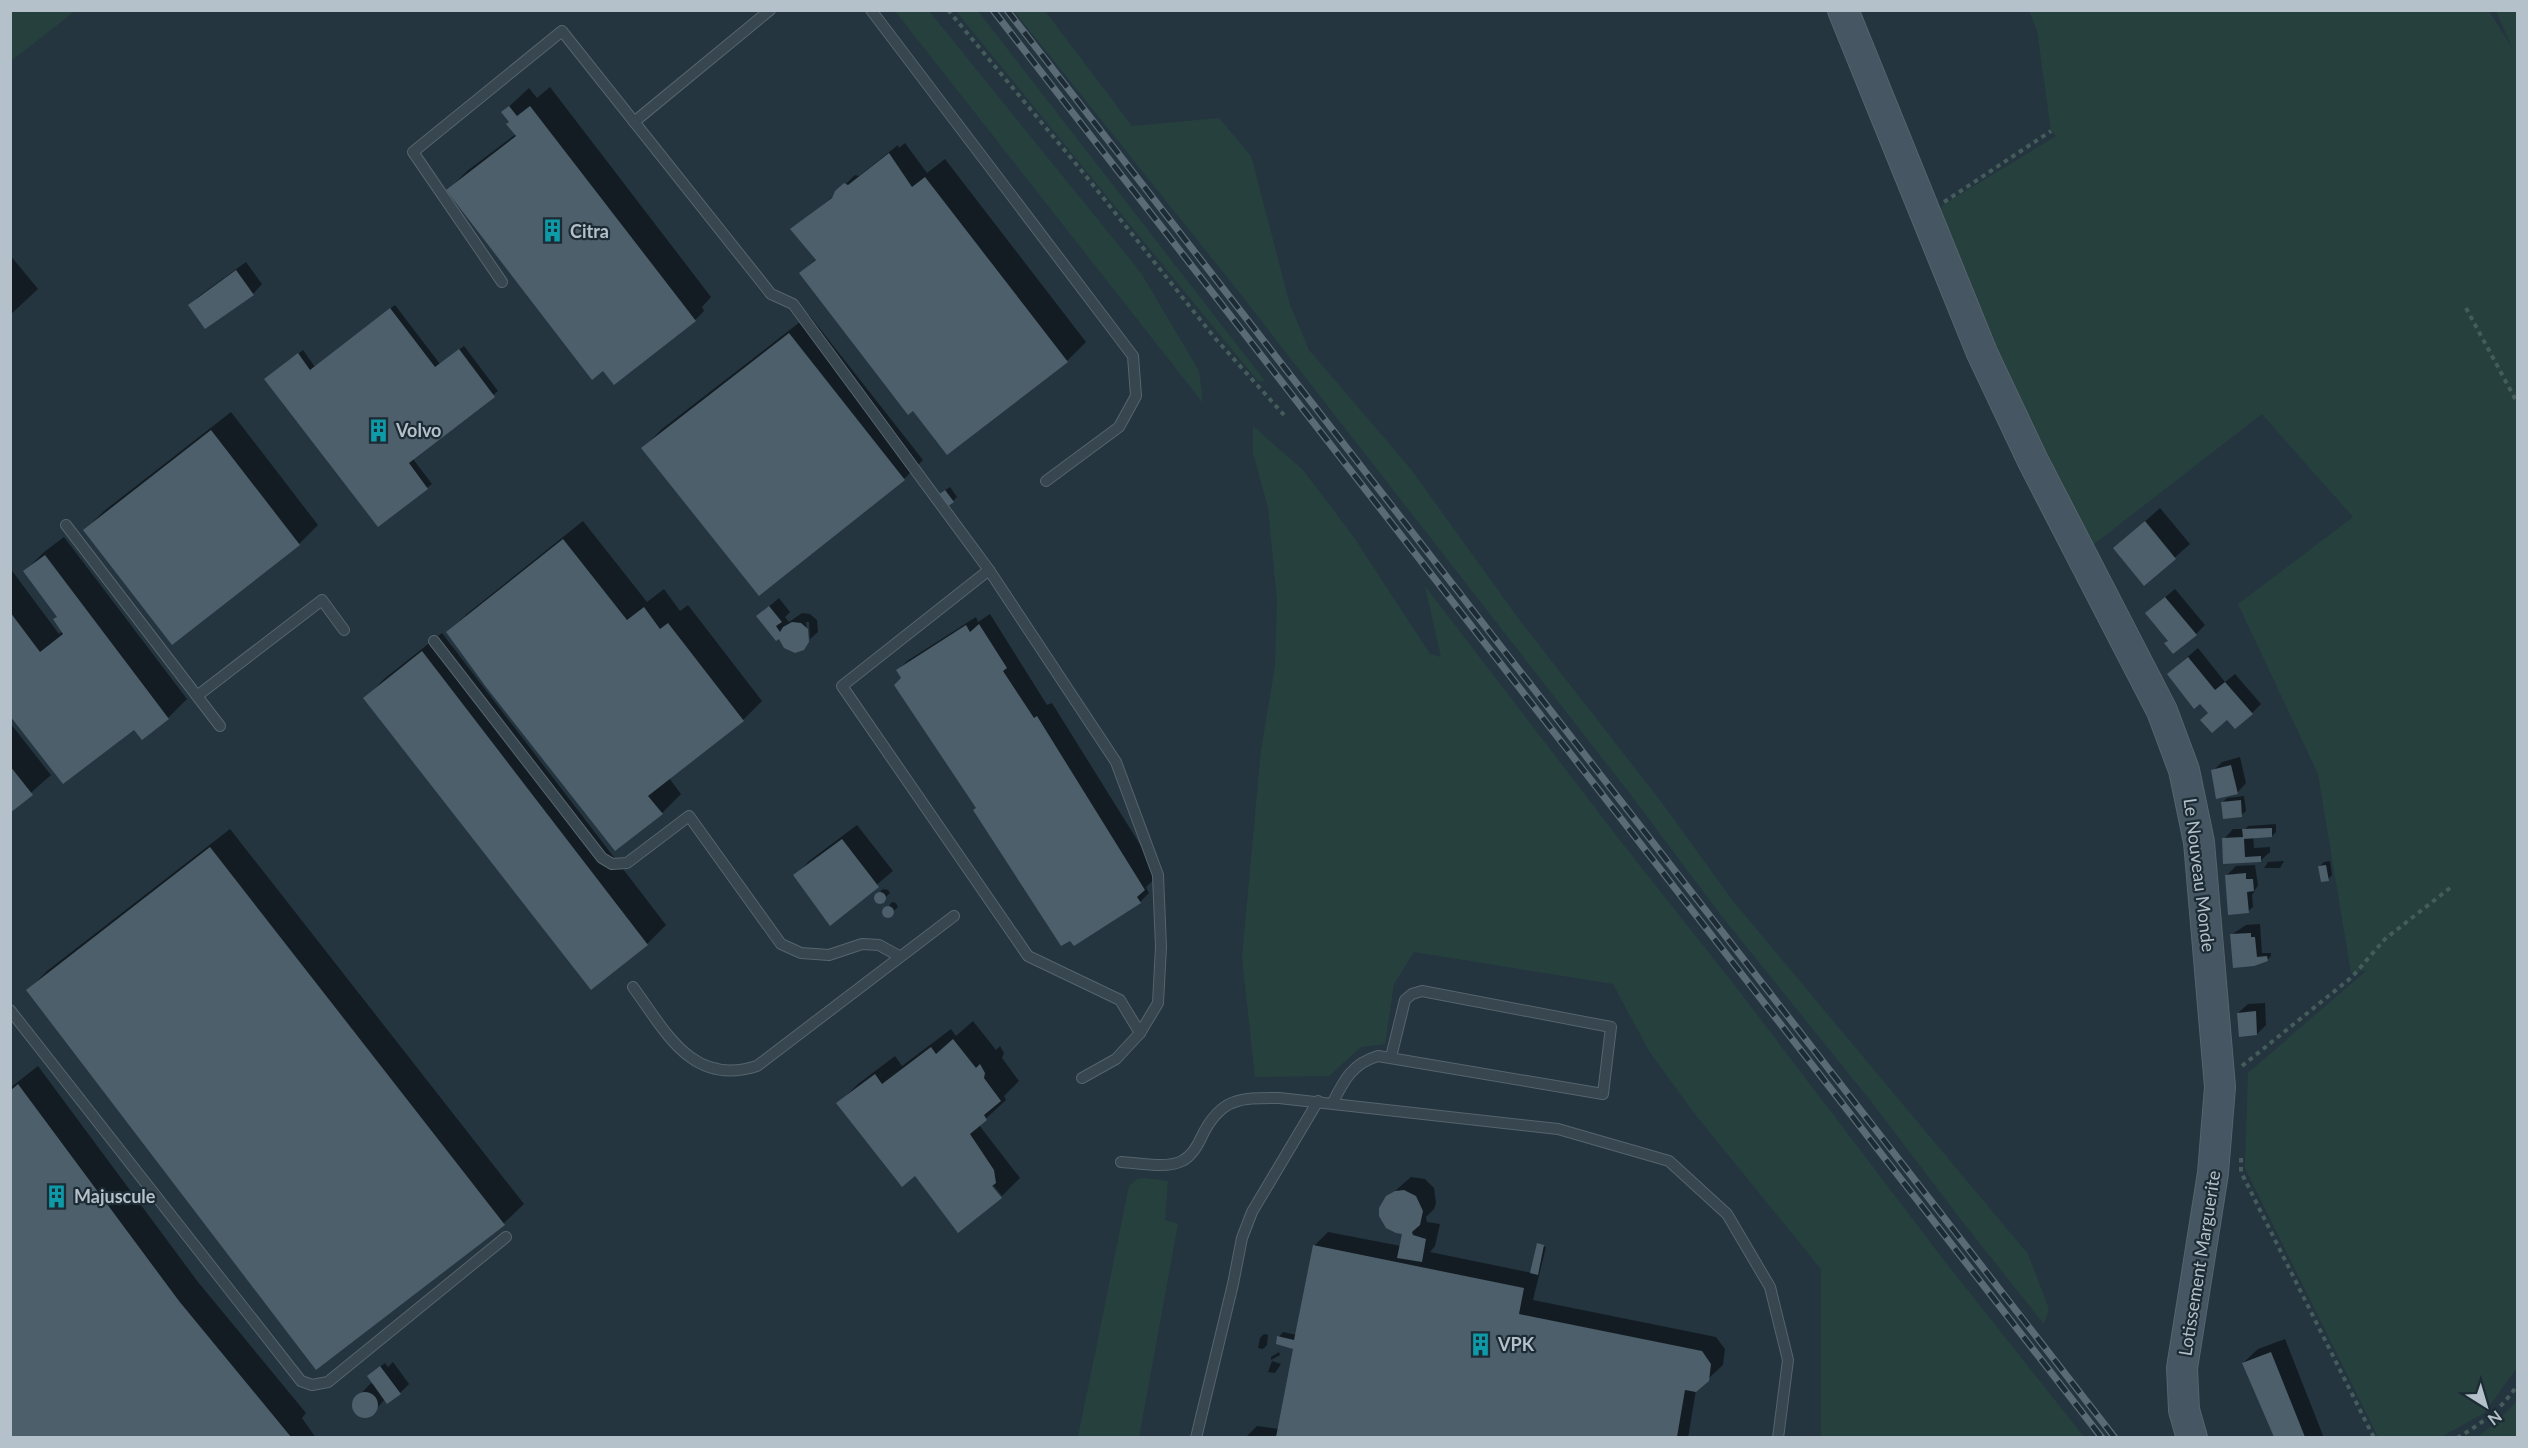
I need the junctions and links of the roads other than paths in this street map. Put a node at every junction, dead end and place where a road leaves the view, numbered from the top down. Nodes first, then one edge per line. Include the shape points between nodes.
1 (770, 10) edge
2 (871, 10) edge
3 (1843, 10) edge
4 (634, 122) junction
5 (502, 282) dead end
6 (1046, 482) dead end
7 (66, 525) dead end
8 (989, 570) junction
9 (344, 630) dead end
10 (434, 641) dead end
11 (197, 696) junction
12 (220, 726) dead end
13 (954, 916) dead end
14 (899, 956) junction
15 (633, 987) dead end
16 (10, 1010) edge
17 (1140, 1033) junction
18 (1391, 1057) junction
19 (1082, 1078) dead end
20 (2220, 1087) joint
21 (1318, 1101) junction
22 (1333, 1102) junction
23 (1121, 1162) dead end
24 (506, 1237) dead end
25 (1196, 1437) edge
26 (1778, 1437) edge
27 (2192, 1437) edge

1 - 4 lane
2 - 6 lane via 1133,356 1136,396 1119,427
3 - 20 street, Le Nouveau Monde via 1982,353 2162,711 2184,770 2199,842
4 - 5 lane via 562,31 413,152
4 - 8 lane via 771,294 793,304
7 - 11 lane
8 - 17 lane via 1116,762 1158,876 1158,1003
8 - 17 lane via 842,686 1028,956 1120,1000
9 - 11 lane via 322,600
10 - 14 lane via 602,858 612,864 627,863 689,816 781,944 801,953 829,955 862,944 879,945
11 - 12 lane
13 - 14 lane
14 - 15 lane via 757,1066 737,1073 713,1070 691,1059 674,1043
16 - 24 lane via 301,1381 312,1385 328,1382
17 - 19 lane via 1116,1059
18 - 18 lane via 1603,1094 1611,1027 1422,991 1405,1000
18 - 22 lane via 1371,1058 1354,1068
20 - 27 street, Lotissement Marguerite via 2213,1173 2182,1368 2184,1410
21 - 22 lane
21 - 23 lane via 1240,1098 1217,1112 1191,1154 1181,1162
21 - 25 lane via 1252,1212 1242,1238
22 - 26 lane via 1558,1129 1669,1161 1727,1214 1770,1287 1788,1360

